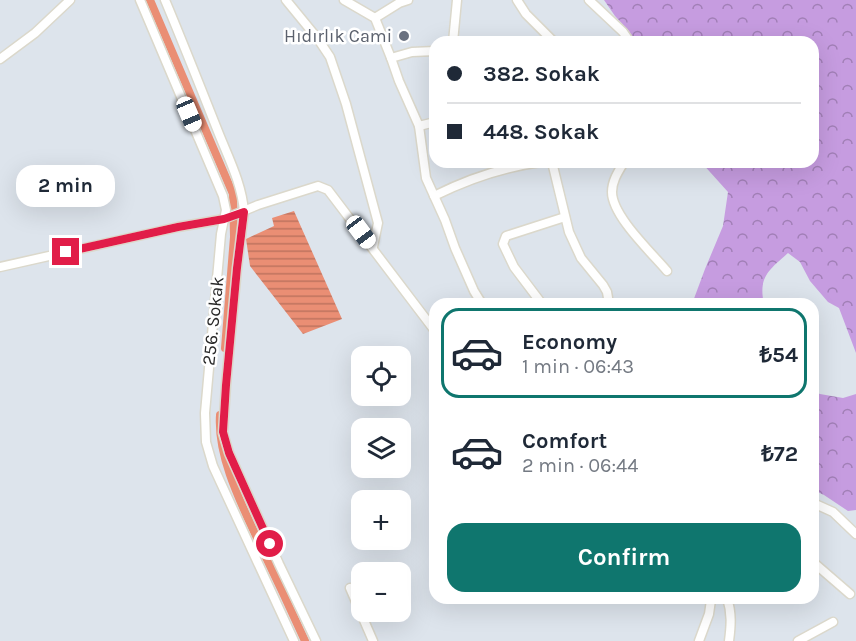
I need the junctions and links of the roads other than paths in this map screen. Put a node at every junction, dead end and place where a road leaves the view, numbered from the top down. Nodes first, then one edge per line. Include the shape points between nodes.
1 (69, 0) edge
2 (140, 0) edge
3 (165, 0) edge
4 (286, 0) edge
5 (344, 0) edge
6 (408, 0) edge
7 (457, 0) edge
8 (517, 0) edge
9 (589, 0) edge
10 (375, 18) junction
11 (454, 36) edge
12 (548, 36) edge
13 (626, 36) edge
14 (429, 51) edge
15 (391, 58) junction
16 (0, 59) edge
17 (429, 124) edge
18 (419, 126) junction
19 (500, 168) edge
20 (553, 168) edge
21 (621, 168) edge
22 (434, 196) junction
23 (242, 212) junction
24 (565, 217) junction
25 (225, 219) junction
26 (373, 247) junction
27 (0, 267) edge
28 (667, 271) dead end
29 (478, 298) edge
30 (537, 298) edge
31 (608, 298) edge
32 (429, 323) edge
33 (819, 506) edge
34 (856, 534) edge
35 (819, 567) edge
36 (350, 588) dead end
37 (850, 594) dead end
38 (710, 604) edge
39 (729, 604) edge
40 (833, 622) dead end
41 (294, 641) edge
42 (316, 641) edge
43 (373, 641) edge
44 (699, 641) edge
45 (729, 641) edge
46 (798, 641) edge

1 - 16 street
2 - 25 street, 256. Sokak via 223,196
3 - 23 street via 227,153 239,188
4 - 26 street via 318,39 337,75 378,223
5 - 10 street
6 - 10 street
7 - 11 street
8 - 12 street
9 - 13 street
10 - 15 street
14 - 15 street
15 - 18 street
17 - 18 street
18 - 22 street via 426,178
19 - 22 street
20 - 24 street
21 - 28 street via 614,180 614,203 622,219
22 - 29 street
23 - 25 street
23 - 26 street via 318,186 328,189
23 - 42 street via 223,432 229,453
24 - 30 street via 506,236 503,244 514,267
24 - 31 street via 581,258 603,285
25 - 27 street
25 - 41 street, 256. Sokak via 206,387 206,442 213,466
26 - 32 street
33 - 34 street via 833,512
35 - 37 street
36 - 43 street
38 - 44 street
39 - 45 street
40 - 46 street

